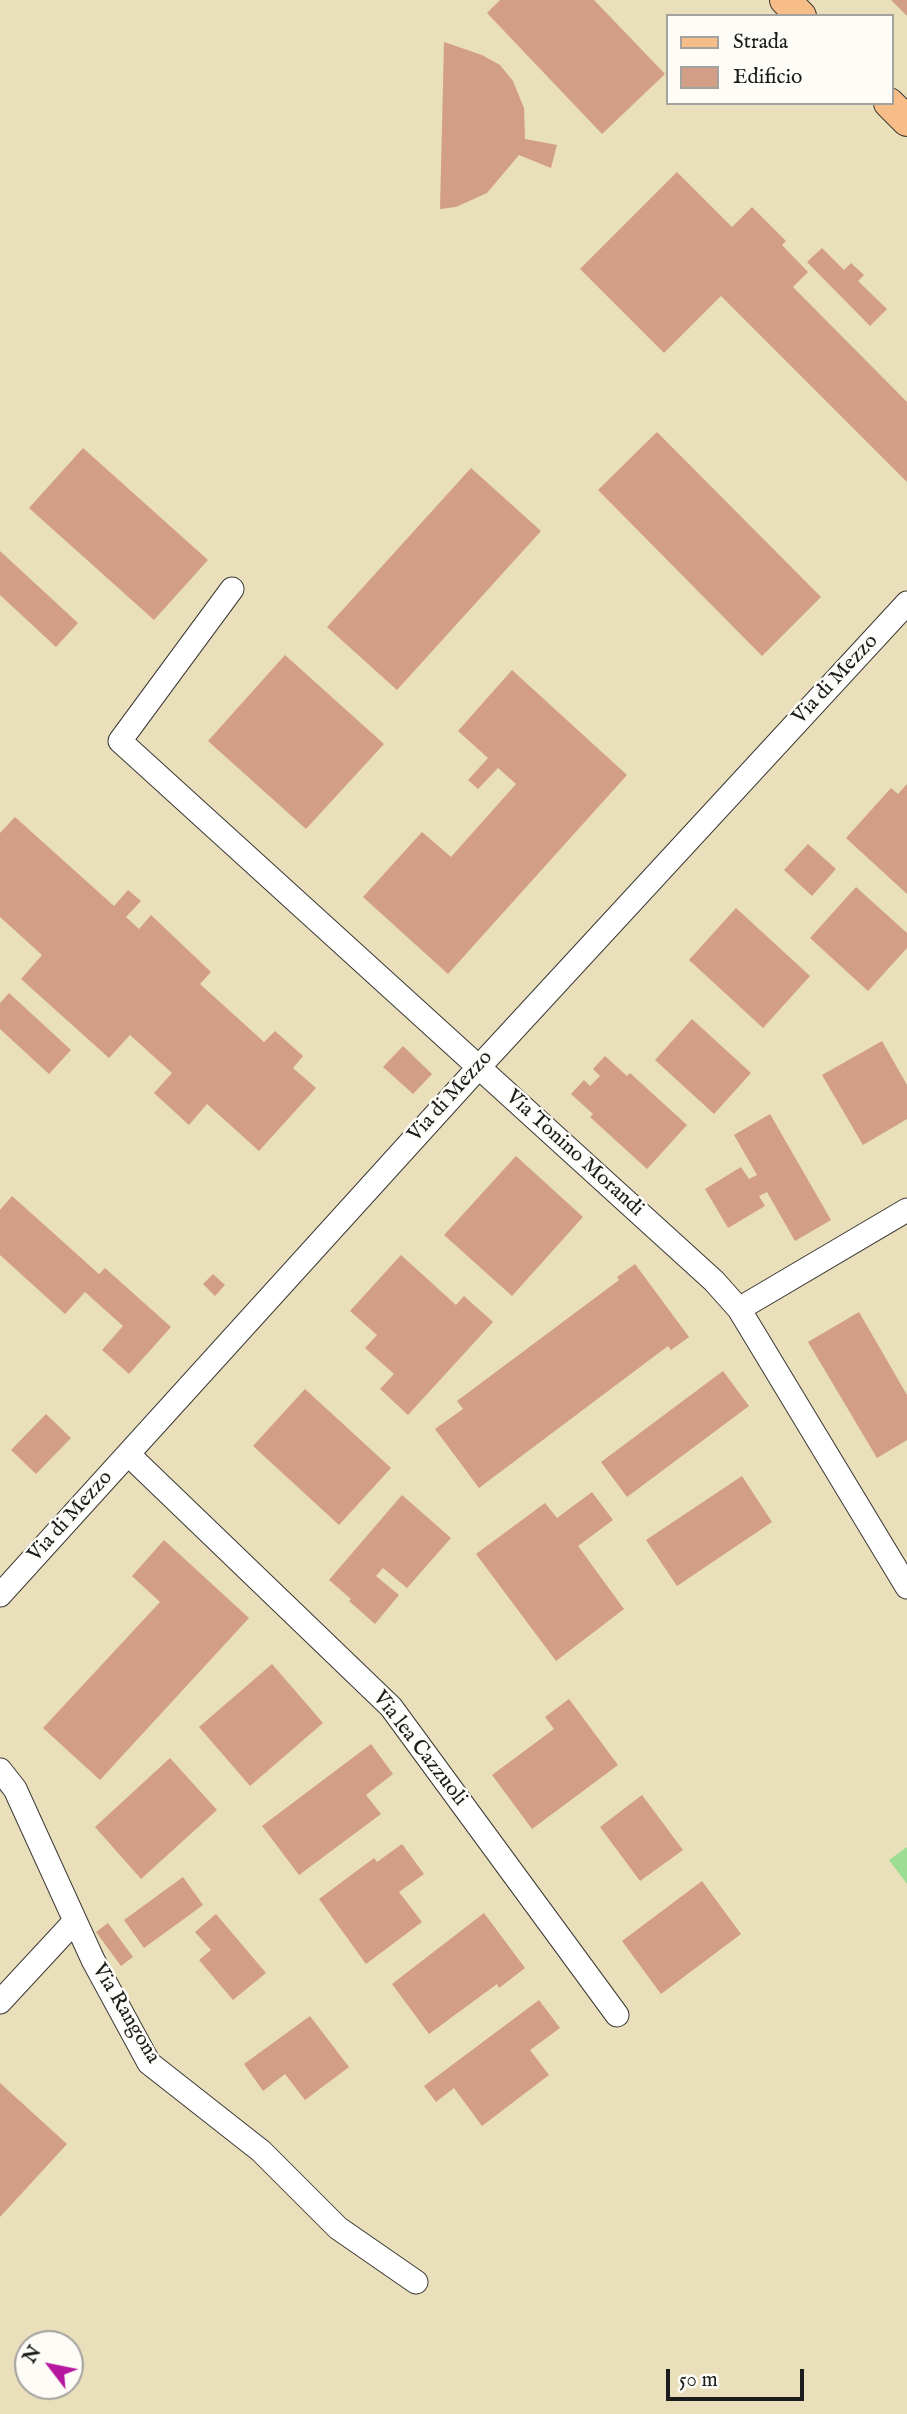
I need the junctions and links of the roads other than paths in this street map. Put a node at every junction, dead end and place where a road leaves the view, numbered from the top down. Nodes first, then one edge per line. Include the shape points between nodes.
1 (785, 0) edge
2 (799, 14) edge
3 (891, 105) edge
4 (907, 121) edge
5 (232, 589) dead end
6 (907, 603) edge
7 (478, 1067) junction
8 (907, 1210) edge
9 (739, 1309) junction
10 (128, 1454) junction
11 (907, 1587) edge
12 (0, 1595) edge
13 (0, 1770) edge
14 (75, 1921) junction
15 (0, 2002) edge
16 (617, 2015) dead end
17 (416, 2282) dead end

1 - 2 main road
3 - 4 main road
5 - 7 street, Via Tonino Morandi via 120,741
6 - 7 street, Via di Mezzo
7 - 9 street, Via Tonino Morandi via 714,1281
7 - 10 street, Via di Mezzo
8 - 9 street
9 - 11 street, Via Tonino Morandi
10 - 12 street, Via di Mezzo
10 - 16 street, Via lea Cazzuoli via 391,1707
13 - 14 street, Via Rangona via 15,1789
14 - 15 street
14 - 17 street, Via Rangona via 149,2063 261,2151 338,2228

